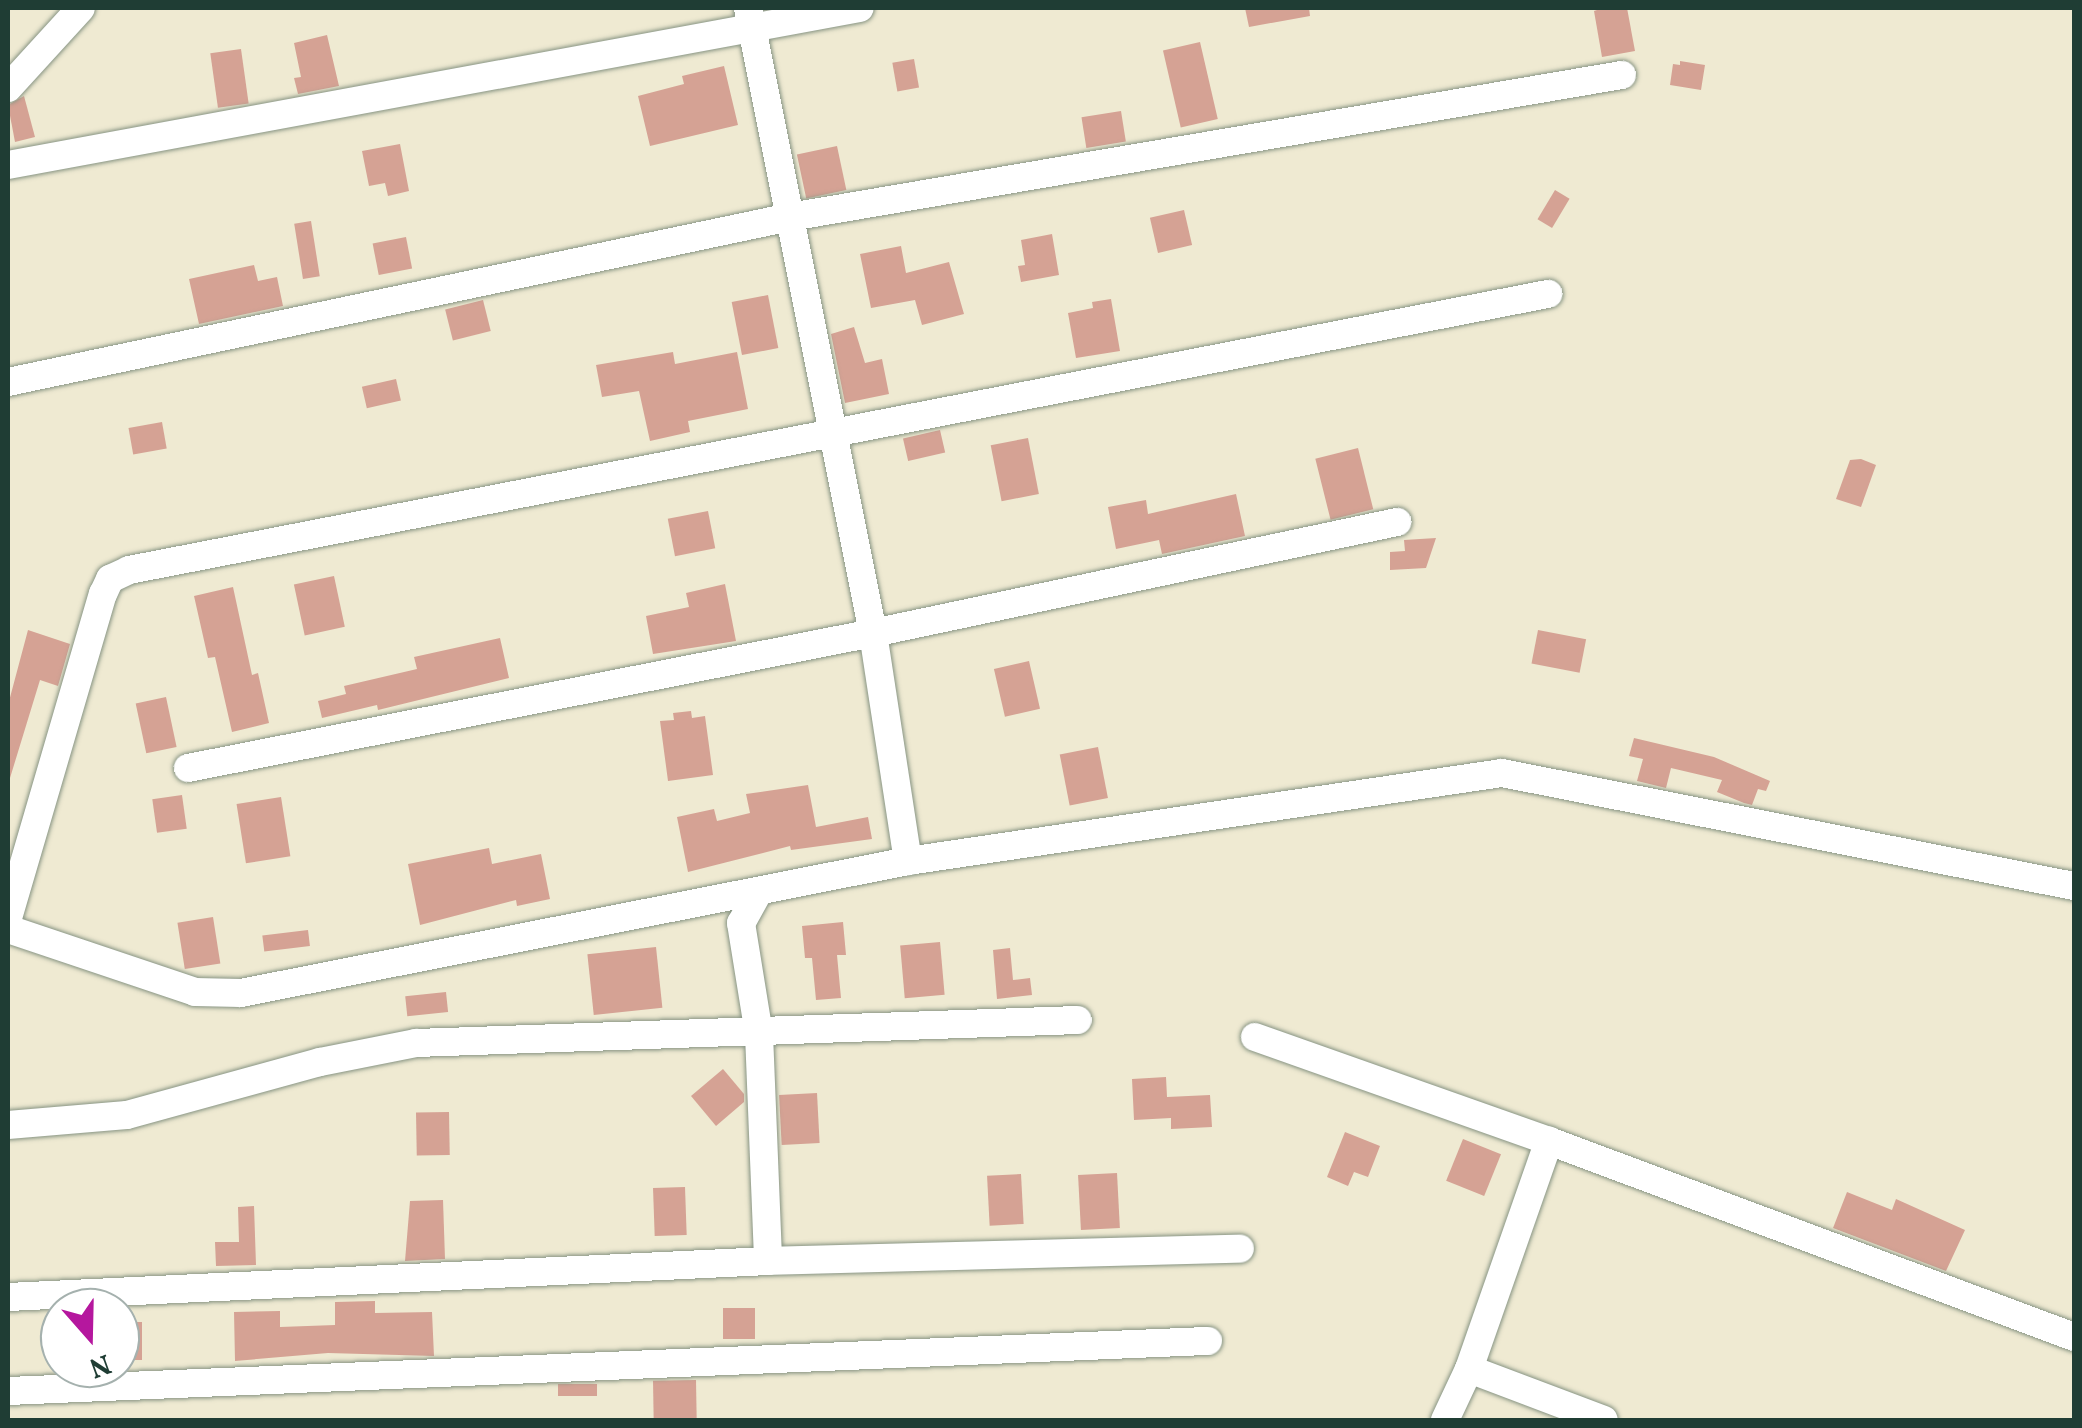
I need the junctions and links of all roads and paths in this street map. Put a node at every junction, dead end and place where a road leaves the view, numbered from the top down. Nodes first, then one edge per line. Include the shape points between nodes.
1 (81, 8) edge
2 (860, 8) edge
3 (750, 17) edge
4 (1622, 76) dead end
5 (8, 88) edge
6 (8, 165) edge
7 (790, 217) junction
8 (1548, 294) dead end
9 (8, 382) edge
10 (835, 430) junction
11 (1397, 522) dead end
12 (873, 633) junction
13 (188, 768) dead end
14 (908, 861) junction
15 (2074, 886) edge
16 (759, 891) junction
17 (8, 918) edge
18 (8, 930) edge
19 (1078, 1020) dead end
20 (759, 1034) junction
21 (1254, 1037) dead end
22 (8, 1125) edge
23 (1549, 1140) junction
24 (1240, 1249) dead end
25 (768, 1261) junction
26 (8, 1297) edge
27 (2074, 1338) edge
28 (1208, 1341) dead end
29 (1469, 1369) junction
30 (8, 1391) edge
31 (1445, 1420) edge
32 (1604, 1420) edge

1 - 5 street
2 - 3 street
3 - 6 street
3 - 7 street
4 - 7 street
7 - 9 street
7 - 10 street
8 - 10 street
10 - 12 street
10 - 17 street via 110,579
11 - 12 street
12 - 13 street
12 - 14 street
14 - 15 street via 1502,773
14 - 16 street
16 - 18 street via 242,993 195,992
16 - 20 street via 741,923
19 - 20 street
20 - 22 street via 416,1043 127,1115
20 - 25 street
21 - 23 street
23 - 27 street
23 - 29 street
24 - 25 street
25 - 26 street
28 - 30 street
29 - 31 street
29 - 32 street

